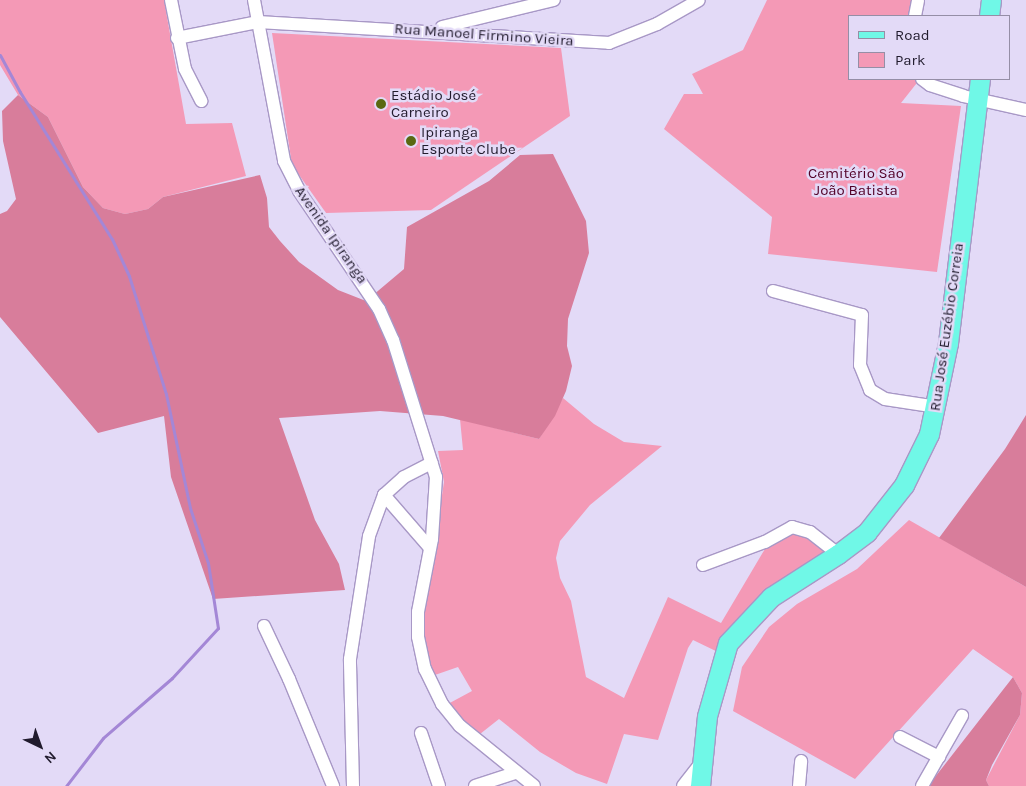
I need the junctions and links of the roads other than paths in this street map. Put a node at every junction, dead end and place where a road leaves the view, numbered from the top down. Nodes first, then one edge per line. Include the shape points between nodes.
1 (171, 0) edge
2 (254, 0) edge
3 (554, 0) edge
4 (699, 0) edge
5 (918, 0) edge
6 (991, 0) edge
7 (915, 15) edge
8 (989, 15) edge
9 (258, 22) junction
10 (426, 31) junction
11 (177, 38) junction
12 (924, 80) edge
13 (980, 80) edge
14 (977, 100) junction
15 (201, 101) dead end
16 (1026, 110) edge
17 (773, 291) dead end
18 (937, 407) junction
19 (432, 463) junction
20 (384, 495) junction
21 (430, 548) junction
22 (838, 554) junction
23 (703, 565) dead end
24 (264, 626) dead end
25 (962, 716) dead end
26 (421, 733) dead end
27 (900, 737) dead end
28 (939, 757) junction
29 (801, 761) dead end
30 (700, 764) junction
31 (515, 773) junction
32 (334, 786) edge
33 (353, 786) edge
34 (439, 786) edge
35 (476, 786) edge
36 (534, 786) edge
37 (683, 786) edge
38 (700, 786) edge
39 (799, 786) edge
40 (922, 786) edge

1 - 11 street
2 - 9 street, Avenida Ipiranga
3 - 10 street
4 - 10 street, Rua Manoel Firmino Vieira via 657,24 609,43
5 - 7 street
6 - 8 main road
9 - 10 street, Rua Manoel Firmino Vieira
9 - 11 street, Rua Manoel Firmino Vieira
9 - 19 street, Avenida Ipiranga via 284,161 299,191 379,308 393,340
11 - 15 street via 190,84
12 - 14 street via 935,87
13 - 14 main road, Rua José Euzébio Correia
14 - 16 street
14 - 18 main road, Rua José Euzébio Correia
17 - 18 street via 862,316 860,365 870,390 885,399
18 - 22 main road, Rua José Euzébio Correia via 925,443 895,499 866,532
19 - 20 street via 404,477
19 - 21 street, Avenida Ipiranga via 437,493
20 - 21 street
20 - 33 street via 366,550 350,659
21 - 31 street, Avenida Ipiranga via 418,612 418,637 425,668 435,692 453,718
22 - 23 street via 810,532 792,527 764,542
22 - 30 main road, Rua José Euzébio Correia via 771,597 728,643 713,690
24 - 32 street via 290,679
25 - 28 street
26 - 34 street
27 - 28 street
28 - 40 street
29 - 39 street
30 - 37 street
30 - 38 main road, Rua José Euzébio Correia
31 - 35 street
31 - 36 street, Avenida Ipiranga

